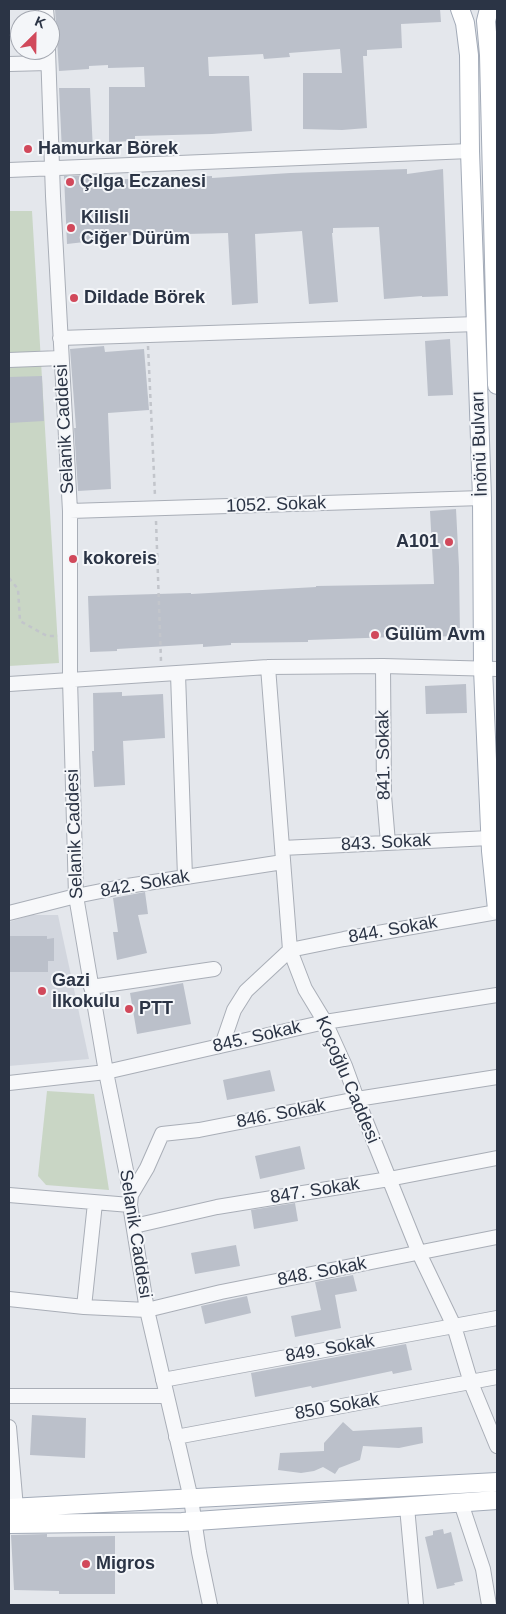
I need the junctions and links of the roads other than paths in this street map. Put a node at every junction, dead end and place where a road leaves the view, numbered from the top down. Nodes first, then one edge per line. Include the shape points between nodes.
1 (460, 9) edge
2 (489, 9) edge
3 (31, 60) edge
4 (48, 60) edge
5 (9, 64) edge
6 (470, 151) junction
7 (494, 155) edge
8 (52, 169) junction
9 (9, 170) edge
10 (477, 324) junction
11 (60, 338) junction
12 (61, 358) junction
13 (9, 360) edge
14 (497, 385) edge
15 (482, 498) junction
16 (70, 511) junction
17 (382, 666) junction
18 (268, 667) junction
19 (490, 669) edge
20 (178, 674) junction
21 (70, 679) junction
22 (9, 684) edge
23 (490, 838) junction
24 (388, 843) junction
25 (283, 855) junction
26 (185, 877) junction
27 (76, 896) junction
28 (497, 910) edge
29 (9, 913) edge
30 (290, 950) junction
31 (214, 969) dead end
32 (91, 987) junction
33 (497, 995) edge
34 (325, 1022) junction
35 (222, 1045) junction
36 (106, 1072) junction
37 (497, 1077) edge
38 (9, 1083) edge
39 (357, 1099) junction
40 (497, 1158) edge
41 (389, 1179) junction
42 (9, 1196) edge
43 (131, 1200) junction
44 (95, 1203) junction
45 (134, 1226) junction
46 (497, 1237) edge
47 (419, 1253) junction
48 (9, 1298) edge
49 (84, 1307) junction
50 (147, 1310) junction
51 (497, 1318) edge
52 (454, 1326) junction
53 (497, 1377) edge
54 (163, 1380) junction
55 (471, 1383) junction
56 (9, 1396) edge
57 (167, 1396) junction
58 (9, 1427) edge
59 (176, 1437) junction
60 (497, 1446) edge
61 (497, 1482) edge
62 (191, 1498) junction
63 (497, 1500) edge
64 (461, 1503) junction
65 (407, 1507) junction
66 (12, 1508) edge
67 (195, 1521) junction
68 (9, 1524) edge
69 (210, 1605) edge
70 (416, 1605) edge
71 (489, 1605) edge

1 - 6 main road, İnönü Bulvarı via 469,55
2 - 7 main road, İnönü Bulvarı via 486,21
3 - 5 street
4 - 8 street, Selanik Caddesi
6 - 8 street
6 - 10 main road, İnönü Bulvarı
7 - 14 main road, İnönü Bulvarı
8 - 9 street
8 - 11 street, Selanik Caddesi
10 - 11 street
10 - 15 main road, İnönü Bulvarı
11 - 12 street, Selanik Caddesi
12 - 13 street
12 - 16 street, Selanik Caddesi
15 - 16 street, 1052. Sokak
15 - 19 main road, İnönü Bulvarı
16 - 21 street, Selanik Caddesi
17 - 18 street
17 - 19 street
17 - 24 street, 841. Sokak
18 - 20 street
18 - 25 street, Koçoğlu Caddesi
19 - 23 main road, İnönü Bulvarı
20 - 21 street
20 - 26 street
21 - 22 street
21 - 27 street, Selanik Caddesi
23 - 24 street, 843. Sokak
23 - 28 main road, İnönü Bulvarı
24 - 25 street, 843. Sokak
25 - 26 street, 842. Sokak
25 - 30 street, Koçoğlu Caddesi
26 - 27 street, 842. Sokak
27 - 29 street, 842. Sokak
27 - 32 street, Selanik Caddesi
28 - 30 street, 844. Sokak
30 - 34 street, Koçoğlu Caddesi via 305,989
30 - 35 street via 246,991 234,1010
31 - 32 street
32 - 36 street, Selanik Caddesi
33 - 34 street, 845. Sokak
34 - 35 street, 845. Sokak
34 - 39 street, Koçoğlu Caddesi
35 - 36 street, 845. Sokak
36 - 38 street, 845. Sokak
36 - 43 street, Selanik Caddesi
37 - 39 street, 846. Sokak
39 - 41 street, Koçoğlu Caddesi
39 - 43 street, 846. Sokak via 199,1130 162,1134
40 - 41 street, 847. Sokak
41 - 45 street, 847. Sokak via 217,1207
41 - 47 street, Koçoğlu Caddesi
42 - 44 street
43 - 44 street
43 - 45 street, Selanik Caddesi
44 - 49 street
45 - 50 street, Selanik Caddesi
46 - 47 street, 848. Sokak
47 - 50 street, 848. Sokak
47 - 52 street, Koçoğlu Caddesi
48 - 49 street, 848. Sokak
49 - 50 street, 848. Sokak
50 - 54 street, Selanik Caddesi
51 - 52 street, 849. Sokak
52 - 54 street, 849. Sokak
52 - 55 street, Koçoğlu Caddesi
53 - 55 street, 850 Sokak
54 - 57 street, Selanik Caddesi
55 - 59 street, 850 Sokak
55 - 60 street, Koçoğlu Caddesi
56 - 57 street
57 - 59 street, Selanik Caddesi
58 - 66 street
59 - 62 street, Selanik Caddesi
61 - 62 main road
62 - 66 main road
62 - 67 street, Selanik Caddesi
63 - 64 main road
64 - 65 main road
64 - 71 street via 483,1569
65 - 67 main road
65 - 70 street
67 - 68 main road
67 - 69 street, Selanik Caddesi

